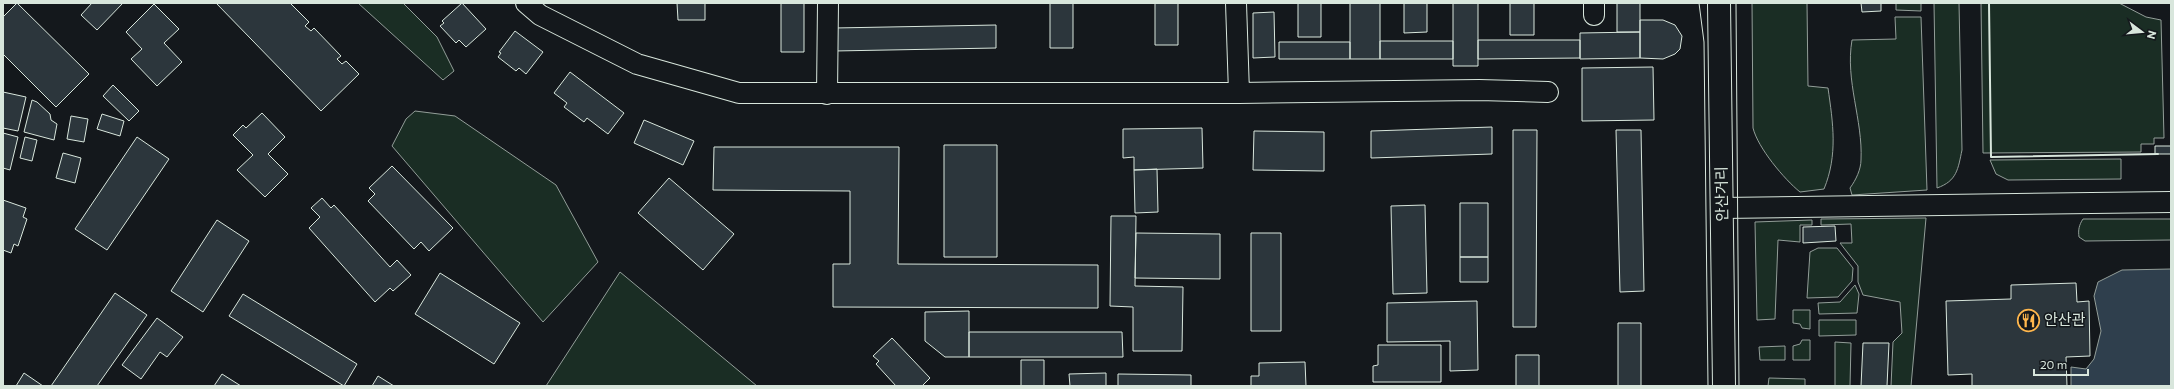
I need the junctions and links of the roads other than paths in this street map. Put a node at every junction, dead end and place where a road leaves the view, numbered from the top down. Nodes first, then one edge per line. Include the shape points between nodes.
1 (526, 3) edge
2 (828, 3) edge
3 (1236, 3) edge
4 (1714, 3) edge
5 (1720, 3) edge
6 (1720, 32) junction
7 (1548, 92) dead end
8 (1239, 93) junction
9 (827, 94) junction
10 (2171, 202) edge
11 (1722, 208) junction
12 (1724, 386) edge

1 - 9 street via 540,15 637,64 739,93
2 - 9 street
3 - 8 street
4 - 6 main road
5 - 6 main road, 안산거리
6 - 11 main road, 안산거리
7 - 8 street via 1479,90
8 - 9 street
10 - 11 street
11 - 12 main road, 안산거리

